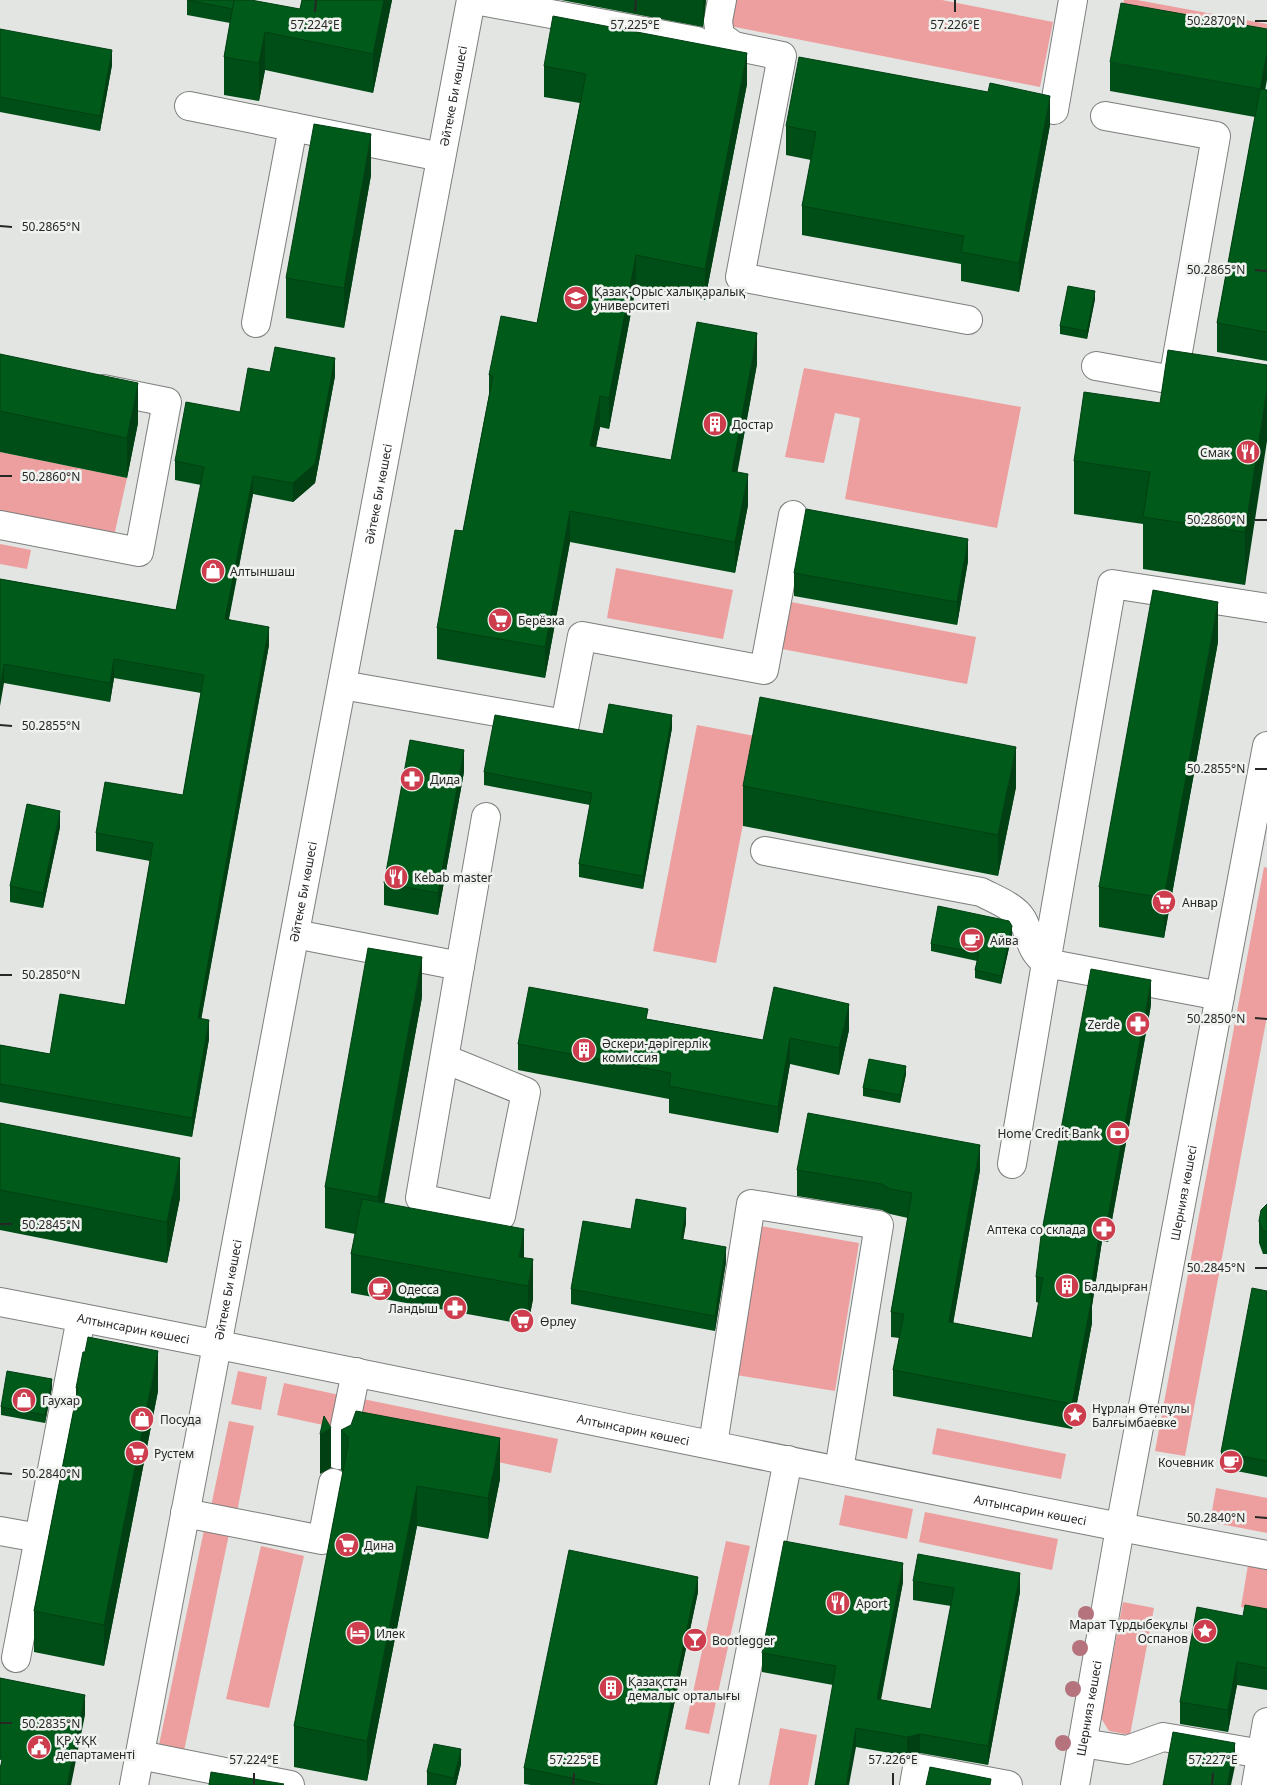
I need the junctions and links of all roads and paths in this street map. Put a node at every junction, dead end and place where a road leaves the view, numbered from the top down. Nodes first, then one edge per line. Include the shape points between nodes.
1 (471, 0) edge
2 (475, 0) edge
3 (722, 0) edge
4 (1074, 0) edge
5 (697, 41) edge
6 (189, 106) dead end
7 (1054, 110) dead end
8 (1105, 116) dead end
9 (293, 127) junction
10 (442, 157) junction
11 (968, 320) dead end
12 (256, 323) dead end
13 (1096, 366) dead end
14 (1173, 380) junction
15 (74, 383) edge
16 (1211, 387) edge
17 (793, 515) dead end
18 (0, 525) edge
19 (1267, 608) edge
20 (342, 685) junction
21 (1267, 746) edge
22 (486, 818) dead end
23 (1258, 845) edge
24 (765, 851) dead end
25 (295, 934) junction
26 (1046, 963) junction
27 (460, 966) junction
28 (1220, 996) junction
29 (445, 1059) junction
30 (1012, 1164) dead end
31 (0, 1302) edge
32 (81, 1318) junction
33 (217, 1344) junction
34 (356, 1372) junction
35 (713, 1444) junction
36 (339, 1455) dead end
37 (788, 1460) junction
38 (839, 1470) junction
39 (334, 1483) dead end
40 (185, 1513) junction
41 (1120, 1528) junction
42 (0, 1531) edge
43 (39, 1538) junction
44 (1267, 1555) edge
45 (16, 1658) dead end
46 (1267, 1722) edge
47 (1082, 1743) junction
48 (140, 1755) junction
49 (1264, 1756) edge
50 (134, 1785) edge
51 (290, 1785) edge
52 (724, 1785) edge
53 (914, 1785) edge
54 (1008, 1785) edge
55 (1075, 1785) edge
56 (1256, 1785) edge

1 - 10 street, Әйтеке Би көшесі
2 - 5 street
3 - 11 street via 718,21 720,36 734,46 782,56 740,277
4 - 7 street
6 - 9 street
8 - 14 street via 1216,136
9 - 10 street
9 - 12 street
10 - 20 street, Әйтеке Би көшесі
13 - 14 street
14 - 16 street
15 - 18 street via 167,402 139,552
17 - 20 street via 764,670 582,636 564,724
19 - 26 street via 1112,584
20 - 25 street, Әйтеке Би көшесі
21 - 23 street, Шернияз көшесі
22 - 27 street
23 - 28 street, Шернияз көшесі
24 - 26 street via 981,892 1008,906 1022,918 1034,952
25 - 27 street
25 - 33 street, Әйтеке Би көшесі
26 - 28 street
26 - 30 street
27 - 29 street
28 - 41 street, Шернияз көшесі
29 - 29 street via 420,1198 501,1216 526,1092
31 - 32 street, Алтынсарин көшесі
32 - 33 street, Алтынсарин көшесі
32 - 43 street
33 - 34 street, Алтынсарин көшесі
33 - 40 street, Әйтеке Би көшесі
34 - 35 street, Алтынсарин көшесі
34 - 36 street
35 - 37 street, Алтынсарин көшесі
35 - 38 street via 751,1204 878,1225
37 - 38 street, Алтынсарин көшесі
37 - 52 street
38 - 41 street, Алтынсарин көшесі
39 - 40 street via 322,1540
40 - 48 street, Әйтеке Би көшесі
41 - 44 street, Алтынсарин көшесі
41 - 47 street, Шернияз көшесі
42 - 43 street
43 - 45 street
46 - 49 street
47 - 49 street via 1127,1750 1163,1737
47 - 55 street, Шернияз көшесі
48 - 50 street, Әйтеке Би көшесі
48 - 51 street
49 - 56 street
53 - 54 street via 917,1768

